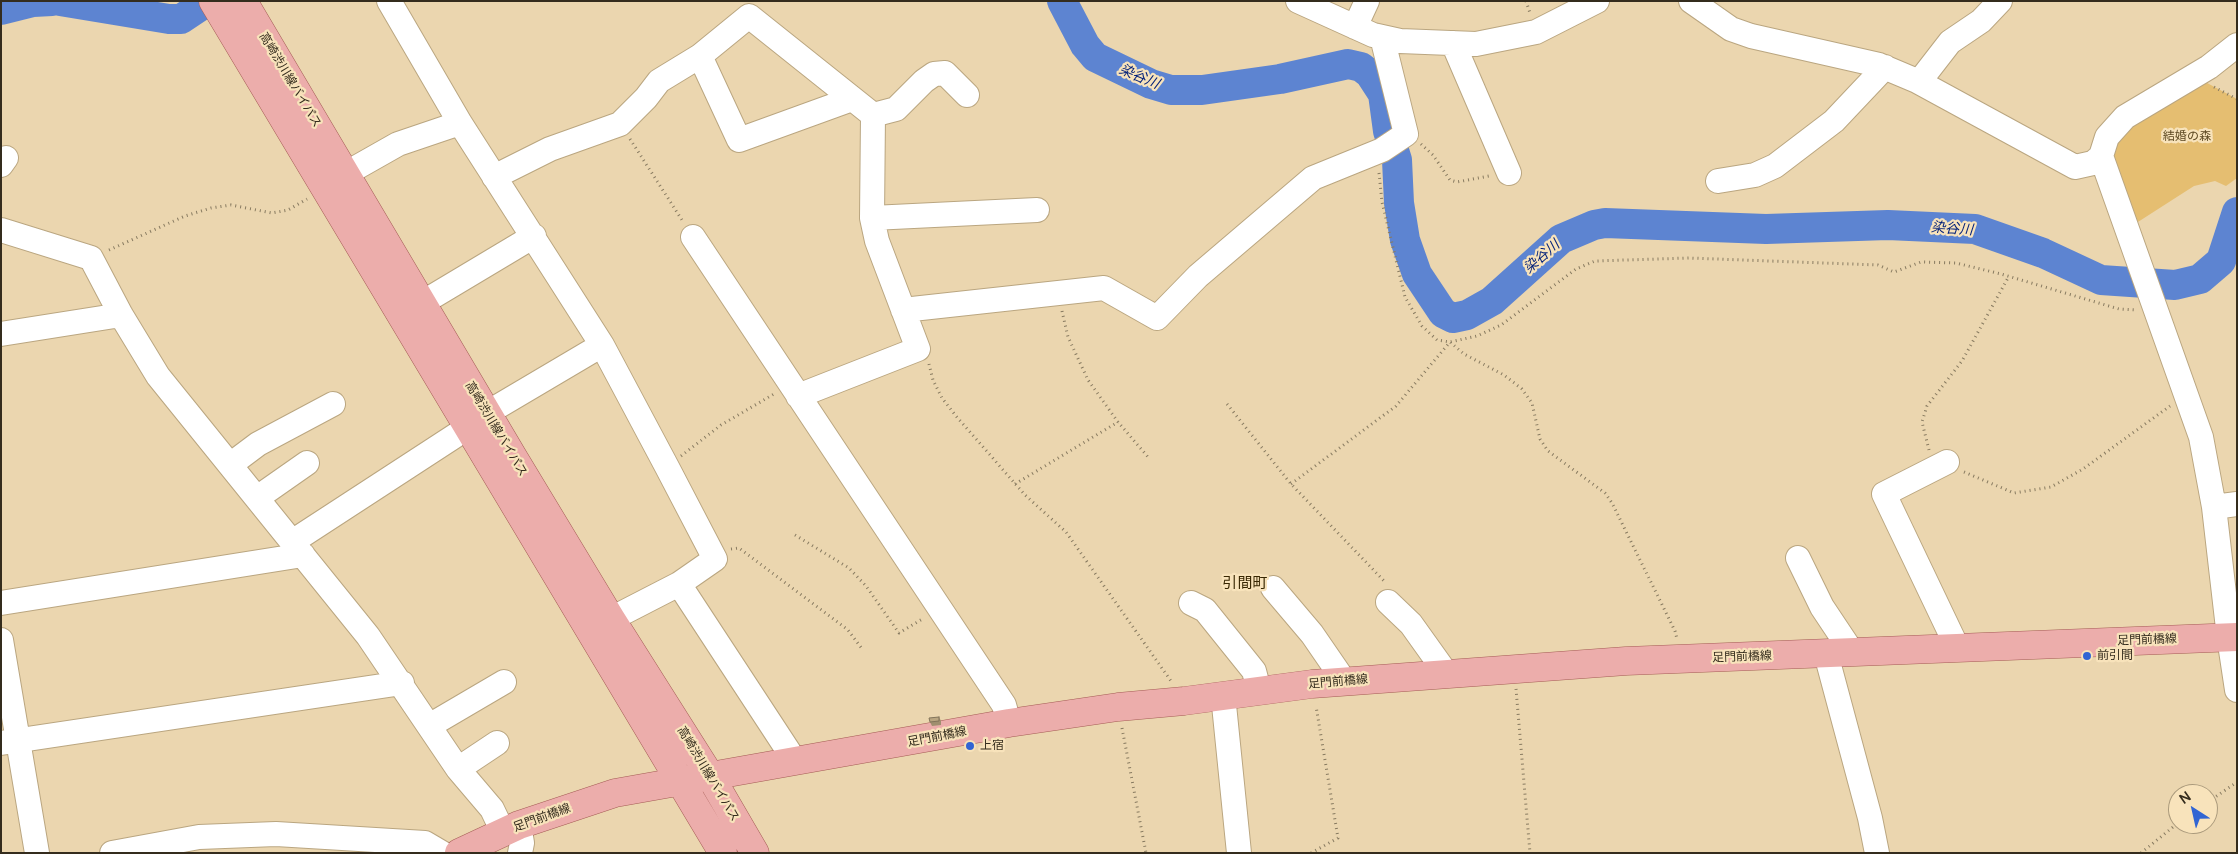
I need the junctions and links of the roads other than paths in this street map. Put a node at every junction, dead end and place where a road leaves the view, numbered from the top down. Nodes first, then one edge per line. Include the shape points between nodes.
1 (389, 1) edge
2 (1298, 1) edge
3 (1367, 1) edge
4 (1597, 1) edge
5 (1691, 1) edge
6 (2000, 1) edge
7 (231, 7) edge
8 (1355, 27) junction
9 (1382, 37) junction
10 (1453, 43) junction
11 (2237, 46) edge
12 (700, 56) junction
13 (1885, 67) junction
14 (1919, 82) junction
15 (967, 95) dead end
16 (852, 98) junction
17 (873, 115) junction
18 (460, 123) junction
19 (2101, 156) junction
20 (1509, 173) road end
21 (494, 177) junction
22 (335, 181) junction
23 (1718, 181) dead end
24 (1037, 210) dead end
25 (872, 218) junction
26 (1, 230) edge
27 (534, 236) junction
28 (693, 237) road end
29 (422, 303) junction
30 (903, 310) junction
31 (120, 315) junction
32 (1, 334) edge
33 (602, 345) junction
34 (794, 390) junction
35 (333, 404) dead end
36 (477, 421) junction
37 (1947, 462) road end
38 (308, 463) dead end
39 (230, 465) junction
40 (257, 498) junction
41 (2225, 506) edge
42 (297, 548) junction
43 (1798, 558) dead end
44 (679, 584) junction
45 (1273, 588) dead end
46 (1390, 595) road end
47 (1, 603) edge
48 (1190, 603) dead end
49 (611, 619) junction
50 (2233, 637) edge
51 (1, 640) edge
52 (1958, 649) junction
53 (1839, 653) junction
54 (1446, 673) junction
55 (504, 682) dead end
56 (1345, 682) junction
57 (402, 683) junction
58 (1259, 690) junction
59 (2237, 690) edge
60 (1223, 695) junction
61 (1009, 723) junction
62 (430, 726) junction
63 (10, 742) edge
64 (497, 743) dead end
65 (795, 760) junction
66 (458, 769) junction
67 (709, 774) junction
68 (678, 781) junction
69 (514, 837) edge
70 (37, 853) edge
71 (112, 853) edge
72 (442, 853) edge
73 (459, 853) edge
74 (722, 853) edge
75 (755, 853) edge
76 (1239, 853) edge
77 (1877, 853) edge

1 - 18 street
2 - 8 street
3 - 8 street
4 - 10 street via 1536,32 1476,44
5 - 13 street via 1731,29 1751,36
6 - 14 street via 1981,21 1950,42
7 - 22 main road, 高崎渋川線バイパス
8 - 9 street
9 - 10 street
9 - 30 street via 1406,134 1382,150 1313,178 1198,276 1157,318 1104,288
10 - 20 street
11 - 19 street via 2209,67 2125,117 2107,137
12 - 16 street via 749,16
12 - 16 street via 739,140
12 - 21 street via 659,81 620,124 550,149
13 - 14 street
13 - 23 street via 1834,121 1783,160 1755,175
14 - 19 street via 2075,167 2093,163
15 - 17 street via 945,74 934,74 896,109
16 - 17 street
17 - 25 street
18 - 21 street
18 - 22 street via 398,144
19 - 41 street
21 - 27 street
22 - 29 main road, 高崎渋川線バイパス
22 - 36 main road, 高崎渋川線バイパス
24 - 25 street
25 - 30 street via 877,241
26 - 31 street via 92,258
27 - 29 street
27 - 33 street
28 - 34 street
29 - 36 main road, 高崎渋川線バイパス
30 - 34 street via 918,350
31 - 32 street
31 - 39 street via 158,376
33 - 36 street
33 - 44 street via 715,559
34 - 61 street via 1004,705
35 - 39 street via 258,444
36 - 42 street
36 - 49 main road, 高崎渋川線バイパス
36 - 68 main road, 高崎渋川線バイパス
37 - 52 street via 1884,494
38 - 40 street
39 - 40 street
40 - 42 street
41 - 50 street
42 - 47 street
42 - 57 street
43 - 53 street via 1822,607
44 - 49 street
44 - 65 street
45 - 56 street via 1312,634
46 - 54 street
48 - 58 street via 1205,610 1254,671
49 - 67 main road, 高崎渋川線バイパス
50 - 52 main road, 足門前橋線
50 - 59 street
51 - 63 street
52 - 53 main road, 足門前橋線
53 - 54 main road, 足門前橋線
53 - 77 street
54 - 56 main road, 足門前橋線
55 - 62 street
56 - 58 main road, 足門前橋線
57 - 62 street
57 - 63 street
58 - 60 main road, 足門前橋線
60 - 61 main road, 足門前橋線
60 - 76 street
61 - 65 main road, 足門前橋線
62 - 66 street
63 - 70 street
64 - 66 street
65 - 67 main road, 足門前橋線
66 - 69 street
67 - 68 main road, 足門前橋線
67 - 75 main road, 高崎渋川線バイパス
68 - 69 main road, 足門前橋線 via 615,792
68 - 74 main road, 高崎渋川線バイパス
69 - 73 main road, 足門前橋線
71 - 72 street via 199,837 276,834 424,843

